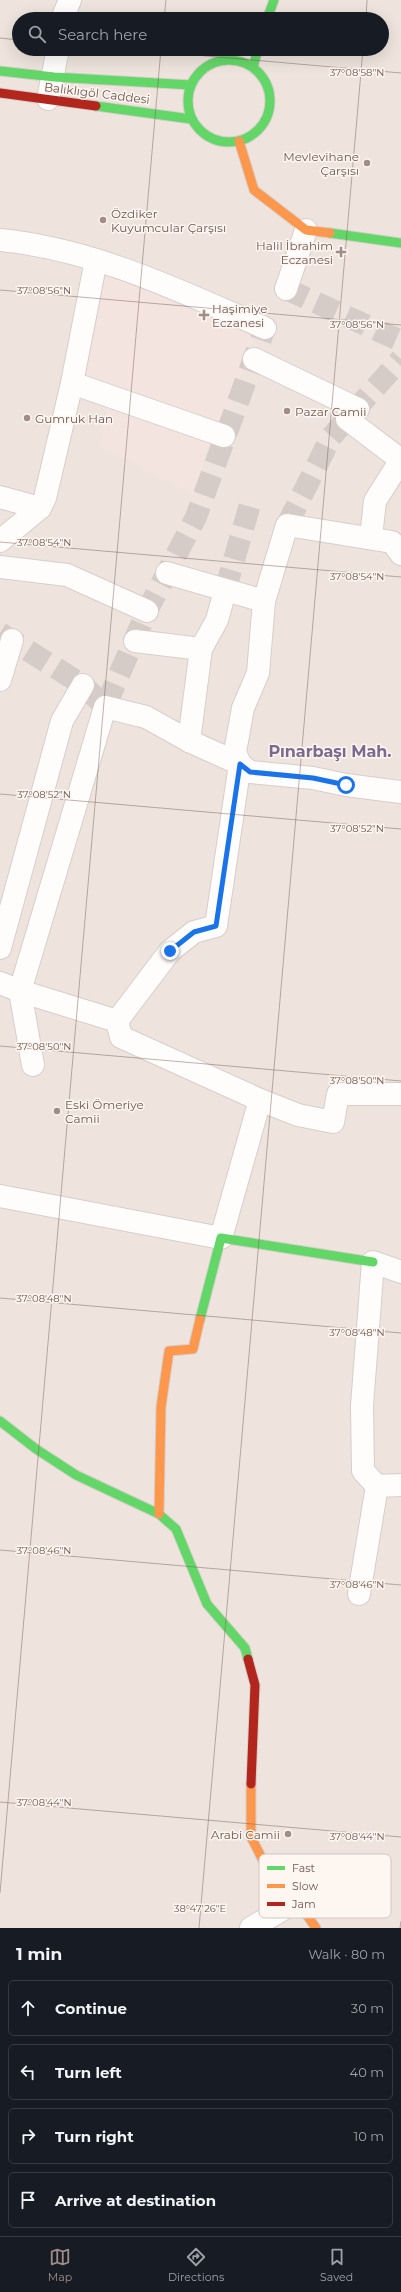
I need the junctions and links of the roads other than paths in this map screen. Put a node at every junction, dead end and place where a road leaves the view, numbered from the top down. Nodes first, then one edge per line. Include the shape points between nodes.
1 (70, 0) edge
2 (274, 0) edge
3 (65, 12) edge
4 (270, 12) edge
5 (57, 56) edge
6 (256, 56) edge
7 (253, 67) junction
8 (0, 71) edge
9 (54, 77) junction
10 (191, 85) junction
11 (0, 93) edge
12 (48, 99) junction
13 (191, 119) junction
14 (239, 141) junction
15 (306, 230) junction
16 (0, 240) edge
17 (401, 243) edge
18 (96, 260) junction
19 (286, 289) dead end
20 (265, 328) dead end
21 (254, 359) dead end
22 (72, 383) junction
23 (224, 436) dead end
24 (0, 497) edge
25 (40, 508) junction
26 (371, 537) junction
27 (0, 540) edge
28 (401, 554) edge
29 (0, 567) edge
30 (167, 574) dead end
31 (225, 591) junction
32 (264, 602) junction
33 (147, 611) dead end
34 (12, 640) dead end
35 (134, 641) dead end
36 (201, 648) junction
37 (0, 680) edge
38 (83, 685) dead end
39 (189, 741) junction
40 (240, 764) junction
41 (401, 792) edge
42 (0, 948) edge
43 (0, 983) edge
44 (20, 991) junction
45 (117, 1021) junction
46 (33, 1065) dead end
47 (401, 1094) edge
48 (260, 1100) junction
49 (0, 1196) edge
50 (221, 1238) junction
51 (373, 1262) junction
52 (401, 1272) edge
53 (0, 1420) edge
54 (401, 1485) edge
55 (377, 1486) junction
56 (160, 1514) junction
57 (359, 1594) dead end
58 (260, 1854) edge
59 (268, 1918) edge
60 (309, 1918) edge
61 (251, 1928) edge
62 (316, 1928) edge

1 - 3 street
2 - 4 street
5 - 9 street
6 - 7 street
7 - 10 street via 236,61 218,62 206,66 197,74
7 - 14 street via 268,89 268,115 261,127
8 - 9 street, Balıklıgöl Caddesi
9 - 10 street, Balıklıgöl Caddesi
9 - 12 street
10 - 13 street via 188,96
11 - 12 street, Balıklıgöl Caddesi
12 - 13 street, Balıklıgöl Caddesi
13 - 14 street via 206,136 228,142
14 - 15 street via 254,190
15 - 17 street
15 - 19 street
16 - 18 street
18 - 20 street via 158,282
18 - 22 street
21 - 26 street via 352,414 401,460 375,501
22 - 23 street
22 - 25 street via 45,498
24 - 25 street
25 - 27 street
26 - 28 street via 392,542
26 - 32 street via 287,524
29 - 33 street via 67,575
30 - 31 street
31 - 32 street
31 - 36 street via 217,620
32 - 40 street via 258,673 243,708 234,752
34 - 37 street
35 - 36 street
36 - 39 street
38 - 42 street via 62,721
39 - 40 street
39 - 44 street via 146,717 105,707
40 - 41 street via 250,772 313,778
40 - 45 street via 216,926 194,932 170,951
43 - 44 street
44 - 45 street
44 - 46 street
45 - 48 street via 121,1037
47 - 48 street via 338,1094 333,1122 298,1115
48 - 50 street
49 - 50 street
50 - 51 street
50 - 56 street via 193,1349 169,1351 161,1407
51 - 52 street
51 - 55 street via 362,1406 363,1471
53 - 56 street via 36,1449 76,1475
54 - 55 street
55 - 57 street
56 - 58 street via 176,1529 207,1604 245,1648 255,1685 251,1837
59 - 61 street
60 - 62 street

